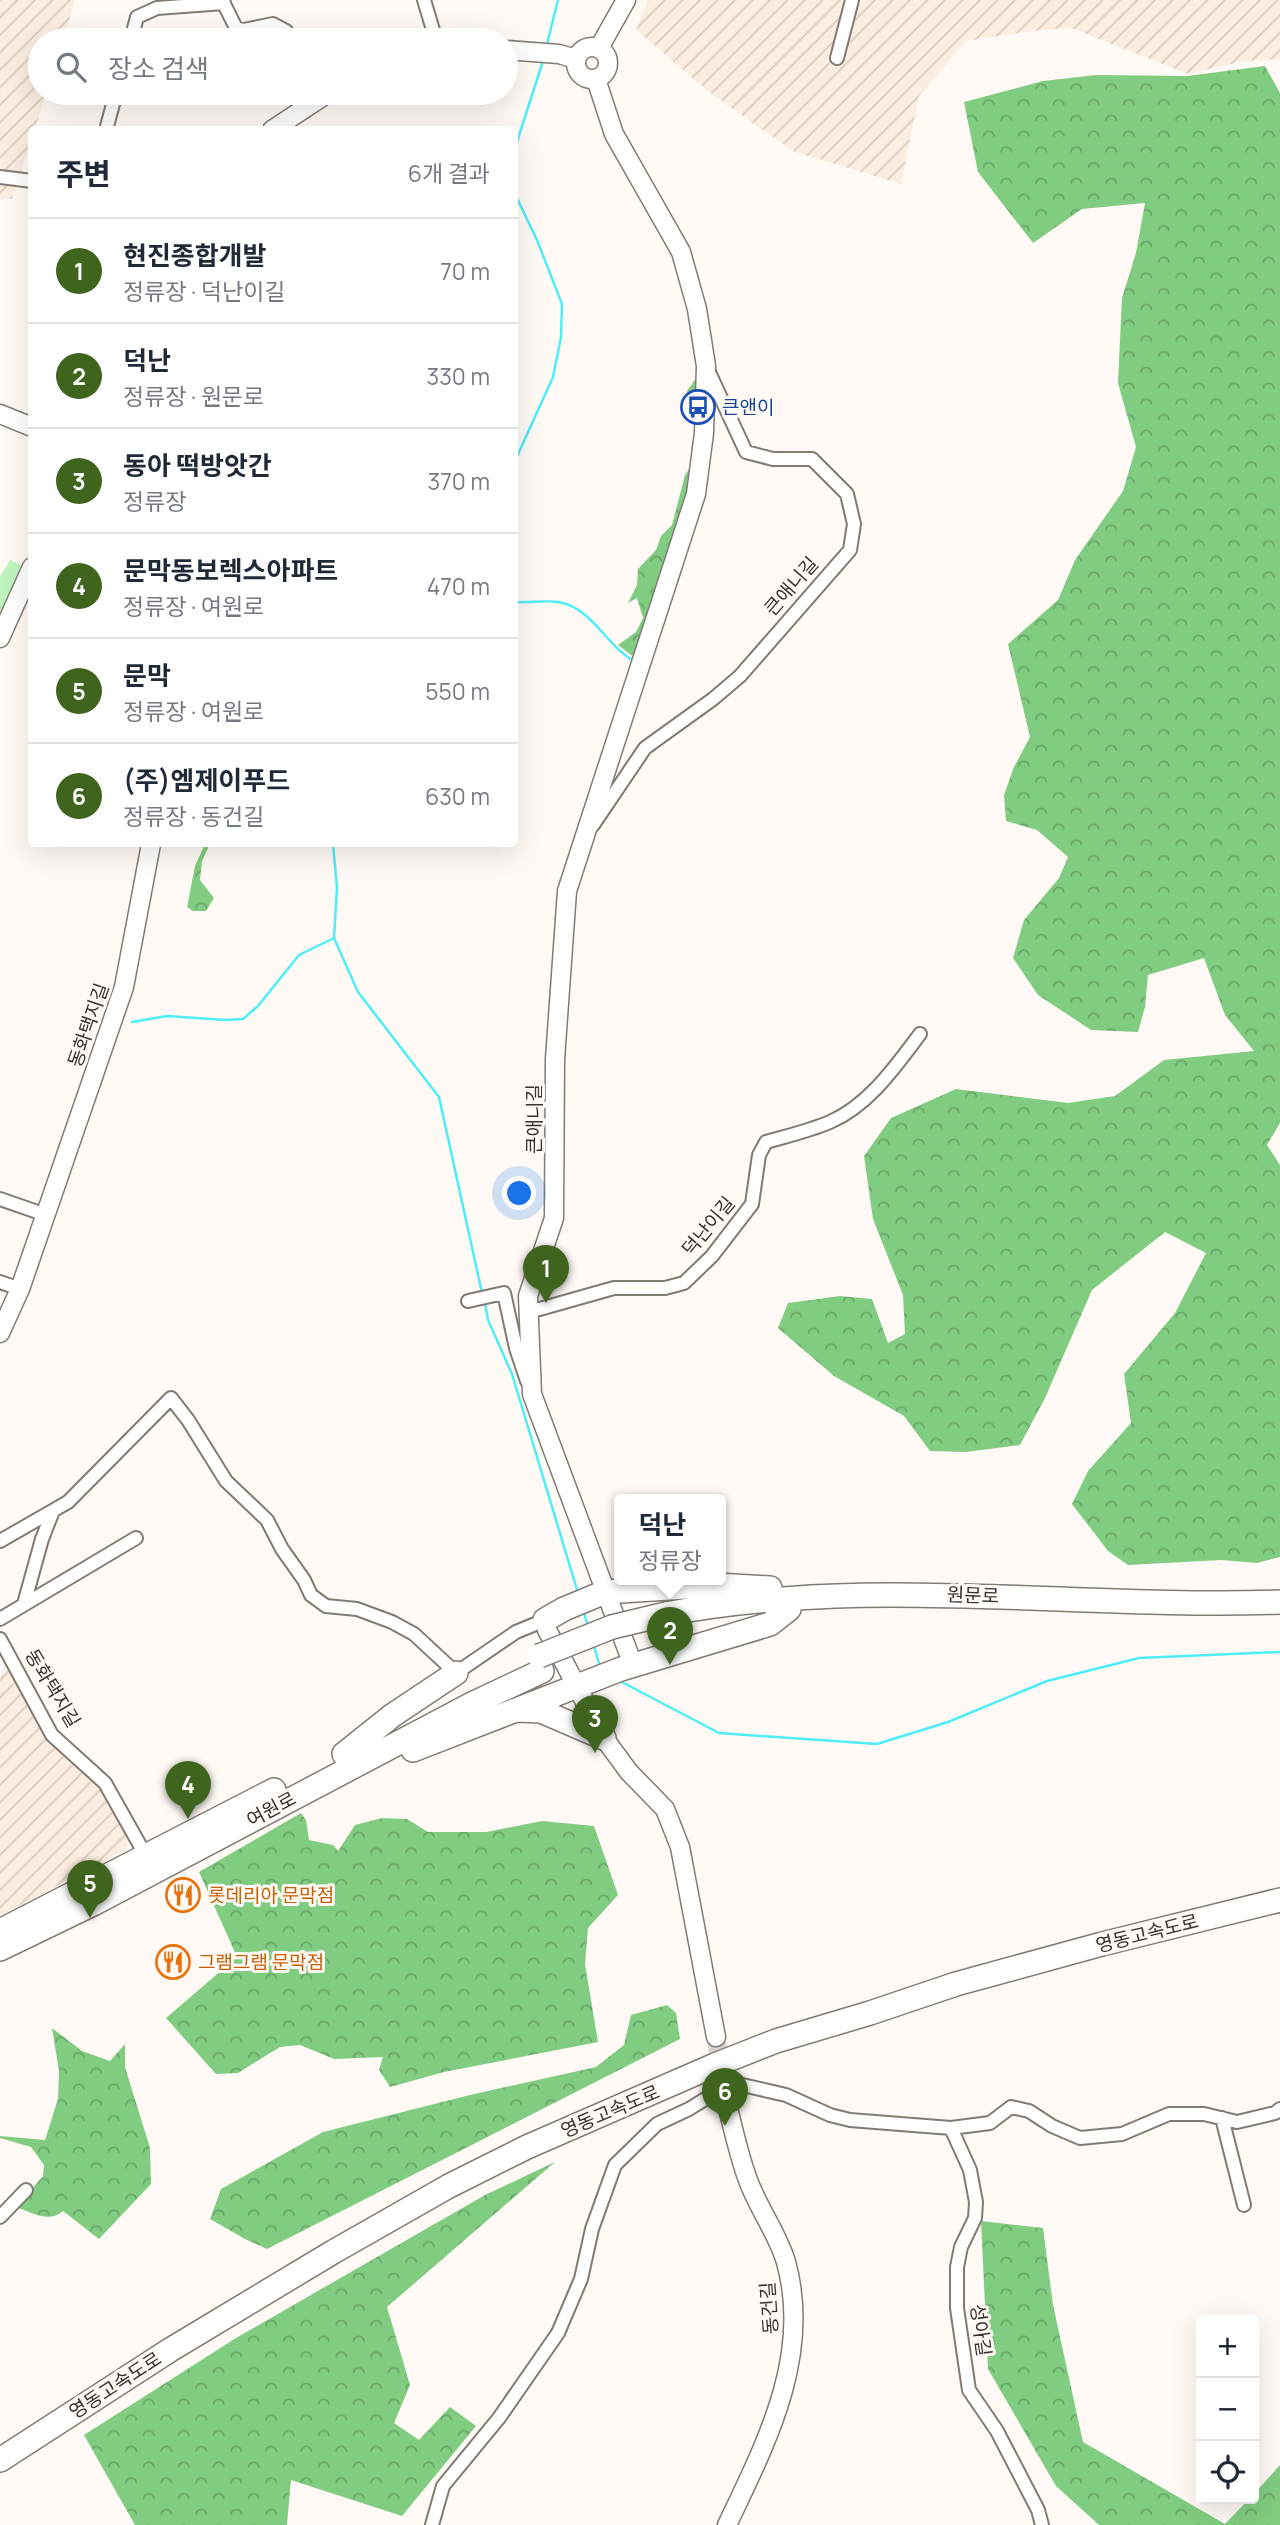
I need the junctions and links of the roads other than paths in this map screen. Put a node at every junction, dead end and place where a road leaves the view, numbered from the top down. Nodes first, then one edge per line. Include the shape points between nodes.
1 (424, 0) edge
2 (626, 0) edge
3 (852, 0) edge
4 (223, 2) edge
5 (134, 28) edge
6 (236, 28) edge
7 (254, 28) edge
8 (281, 28) edge
9 (432, 28) edge
10 (599, 48) junction
11 (518, 51) edge
12 (568, 56) junction
13 (837, 58) dead end
14 (596, 79) junction
15 (113, 105) edge
16 (297, 105) edge
17 (107, 126) edge
18 (276, 126) edge
19 (0, 177) edge
20 (28, 180) edge
21 (706, 366) junction
22 (0, 414) edge
23 (28, 425) edge
24 (26, 596) edge
25 (0, 638) edge
26 (582, 843) junction
27 (150, 847) edge
28 (920, 1034) dead end
29 (0, 1199) edge
30 (46, 1215) junction
31 (0, 1282) edge
32 (20, 1289) junction
33 (471, 1300) dead end
34 (529, 1312) junction
35 (0, 1333) edge
36 (532, 1394) junction
37 (53, 1511) junction
38 (136, 1538) dead end
39 (0, 1541) edge
40 (705, 1585) edge
41 (726, 1585) edge
42 (600, 1594) junction
43 (846, 1595) junction
44 (1280, 1602) edge
45 (24, 1604) junction
46 (789, 1609) junction
47 (554, 1614) junction
48 (1280, 1616) edge
49 (0, 1619) edge
50 (668, 1620) junction
51 (0, 1643) edge
52 (627, 1667) junction
53 (456, 1673) junction
54 (585, 1682) junction
55 (511, 1710) junction
56 (604, 1738) junction
57 (346, 1761) junction
58 (150, 1864) junction
59 (1280, 1889) edge
60 (1280, 1900) edge
61 (0, 1931) edge
62 (0, 1949) edge
63 (716, 2037) tunnel mouth
64 (723, 2088) junction
65 (1280, 2109) edge
66 (1222, 2119) junction
67 (951, 2128) junction
68 (26, 2190) dead end
69 (1244, 2205) dead end
70 (0, 2217) edge
71 (0, 2445) edge
72 (0, 2460) edge
73 (432, 2525) edge
74 (727, 2525) edge
75 (1042, 2525) edge

1 - 9 street
2 - 10 street
3 - 13 street
4 - 5 street via 157,8 137,18
4 - 6 street
7 - 8 street via 274,24
10 - 12 street
10 - 14 street via 609,63 606,73
11 - 12 street
12 - 14 street via 582,76
14 - 21 street, 큰애니길 via 614,134 681,252
15 - 17 street
16 - 18 street
19 - 20 street
21 - 26 street, 큰애니길 via 696,494
21 - 26 street, 큰애니길 via 746,452 773,459 812,459 847,494 854,524 850,550 740,676 645,748
22 - 23 street
24 - 25 street
26 - 34 street, 큰애니길 via 567,891 555,1059 554,1218 528,1296
27 - 30 street, 동화택지길 via 124,987
28 - 34 street, 덕난이길 via 868,1097 832,1122 766,1142 759,1155 752,1204 712,1256 684,1283 665,1288 614,1288
29 - 30 street
30 - 32 street, 동화택지길
31 - 32 street
32 - 35 street, 동화택지길
33 - 36 street via 504,1293
34 - 36 street, 큰애니길
36 - 42 street, 큰애니길
37 - 39 street
37 - 45 street
37 - 53 street via 68,1503 171,1398 226,1481 267,1520 311,1595 326,1606 357,1609 392,1622 414,1634
38 - 45 street
40 - 42 highway
41 - 43 highway
42 - 47 highway
42 - 52 street, 큰애니길
43 - 44 highway, 원문로
43 - 50 highway, 원문로 via 717,1604
45 - 49 street
46 - 48 highway, 원문로 via 950,1607
46 - 50 highway, 원문로
46 - 52 highway via 770,1624
47 - 53 street via 516,1632
47 - 54 street via 547,1630
50 - 57 highway, 여원로, bridge via 612,1627
51 - 58 street, 동화택지길 via 52,1735 105,1783
52 - 54 highway
53 - 57 highway via 393,1715
54 - 55 highway
54 - 56 street
55 - 56 highway via 541,1711
55 - 57 highway via 377,1764
56 - 63 street via 665,1809 680,1847
57 - 58 highway, 여원로
58 - 61 highway, 여원로
58 - 62 highway, 여원로 via 128,1894
59 - 71 highway, 영동고속도로 via 1098,1931 953,1971 773,2029 666,2071 523,2134 327,2238
60 - 72 highway, 영동고속도로 via 956,1984 776,2041 527,2147 321,2259
64 - 67 street via 738,2084 786,2095 850,2120
64 - 73 street via 657,2124 615,2165 592,2229 581,2279 558,2333 499,2418 443,2486
64 - 74 street, 동건길 via 747,2179 786,2261 794,2314 790,2368 771,2431
65 - 66 street via 1237,2122
66 - 67 street via 1204,2114 1168,2115 1122,2134 1080,2138 1028,2111 1011,2108 990,2123
66 - 69 street
67 - 75 street, 성아길 via 970,2170 976,2202 975,2218 957,2267 957,2308 969,2390 998,2431
68 - 70 street

